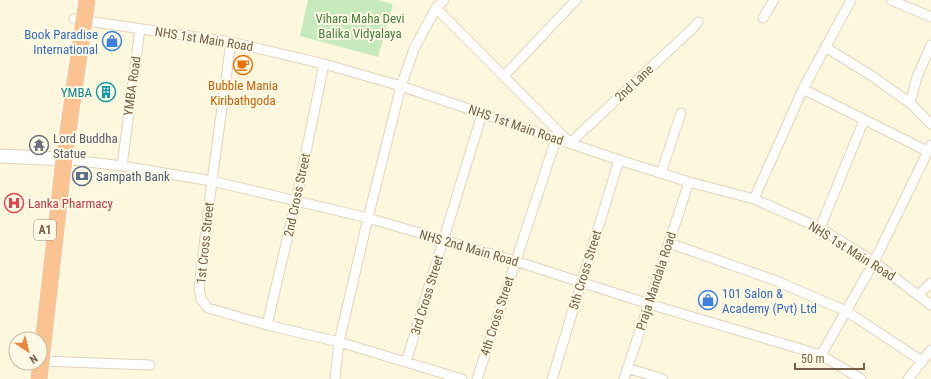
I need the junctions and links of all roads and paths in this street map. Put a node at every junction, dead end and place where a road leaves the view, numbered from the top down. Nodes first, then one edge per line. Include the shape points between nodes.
1 (76, 0) edge
2 (87, 0) edge
3 (444, 0) edge
4 (576, 0) edge
5 (774, 0) edge
6 (851, 0) edge
7 (891, 0) edge
8 (436, 8) junction
9 (931, 17) edge
10 (763, 18) dead end
11 (79, 20) junction
12 (698, 22) dead end
13 (140, 29) junction
14 (231, 42) junction
15 (931, 45) edge
16 (825, 47) junction
17 (324, 64) junction
18 (504, 76) junction
19 (401, 86) junction
20 (803, 89) junction
21 (910, 103) junction
22 (681, 112) dead end
23 (482, 114) junction
24 (864, 120) junction
25 (931, 124) edge
26 (556, 139) junction
27 (570, 143) junction
28 (929, 148) edge
29 (0, 156) edge
30 (59, 158) junction
31 (619, 160) junction
32 (122, 166) junction
33 (661, 173) junction
34 (212, 181) junction
35 (689, 182) junction
36 (754, 199) junction
37 (296, 201) junction
38 (368, 218) junction
39 (820, 228) junction
40 (444, 240) junction
41 (669, 243) junction
42 (515, 261) junction
43 (874, 262) junction
44 (582, 282) junction
45 (931, 283) edge
46 (918, 295) junction
47 (649, 304) junction
48 (931, 305) edge
49 (846, 311) junction
50 (267, 325) junction
51 (34, 331) edge
52 (39, 331) edge
53 (339, 342) junction
54 (931, 350) edge
55 (821, 355) junction
56 (922, 361) junction
57 (48, 362) edge
58 (406, 362) junction
59 (150, 365) dead end
60 (627, 368) junction
61 (335, 379) edge
62 (462, 379) edge
63 (477, 379) edge
64 (552, 379) edge
65 (624, 379) edge
66 (663, 379) edge
67 (861, 379) edge
68 (908, 379) edge

1 - 11 highway, A1
2 - 11 highway, A1
3 - 8 street
4 - 18 street
5 - 10 street
6 - 16 street
7 - 9 street
8 - 18 street
8 - 19 street via 414,49
11 - 13 street, NHS 1st Main Road
11 - 30 highway, A1
12 - 27 street, 2nd Lane
13 - 14 street, NHS 1st Main Road
13 - 32 street, YMBA Road
14 - 17 street, NHS 1st Main Road
14 - 34 street, 1st Cross Street
15 - 21 street via 917,77
16 - 20 street
16 - 21 street
17 - 19 street, NHS 1st Main Road
17 - 37 street, 2nd Cross Street
18 - 27 street
19 - 23 street, NHS 1st Main Road
19 - 38 street
20 - 24 street
20 - 36 street
21 - 25 street
22 - 33 street
23 - 26 street, NHS 1st Main Road
23 - 40 street, 3rd Cross Street
24 - 28 street
24 - 39 street
26 - 27 street, NHS 1st Main Road
26 - 42 street, 4th Cross Street
27 - 31 street, NHS 1st Main Road
28 - 43 street
29 - 30 street
30 - 32 street, NHS 2nd Main Road
30 - 51 highway, A1
30 - 52 highway, A1
31 - 33 street, NHS 1st Main Road
31 - 44 street, 5th Cross Street
32 - 34 street, NHS 2nd Main Road
33 - 35 street, NHS 1st Main Road
34 - 37 street, NHS 2nd Main Road
34 - 50 street, 1st Cross Street via 199,288 201,299 208,308
35 - 36 street, NHS 1st Main Road
35 - 41 street, Praja Mandala Road
36 - 39 street, NHS 1st Main Road
37 - 38 street, NHS 2nd Main Road
37 - 50 street, 2nd Cross Street
38 - 40 street, NHS 2nd Main Road
38 - 53 street
39 - 43 street, NHS 1st Main Road
40 - 42 street, NHS 2nd Main Road
40 - 58 street, 3rd Cross Street
41 - 47 street, Praja Mandala Road
41 - 49 street via 774,280
42 - 44 street, NHS 2nd Main Road
42 - 63 street, 4th Cross Street
43 - 46 street, NHS 1st Main Road
43 - 49 street
44 - 47 street, NHS 2nd Main Road
44 - 64 street, 5th Cross Street
45 - 46 street
46 - 48 street, NHS 1st Main Road
47 - 55 street, NHS 2nd Main Road
47 - 60 street, Praja Mandala Road
49 - 55 street
49 - 56 street
50 - 53 street, 1st Cross Street
53 - 58 street, 1st Cross Street
53 - 61 street
54 - 56 street
55 - 67 street, NHS 2nd Main Road
56 - 68 street
57 - 59 street
58 - 62 street, 1st Cross Street
60 - 65 street, Praja Mandala Road
60 - 66 street

